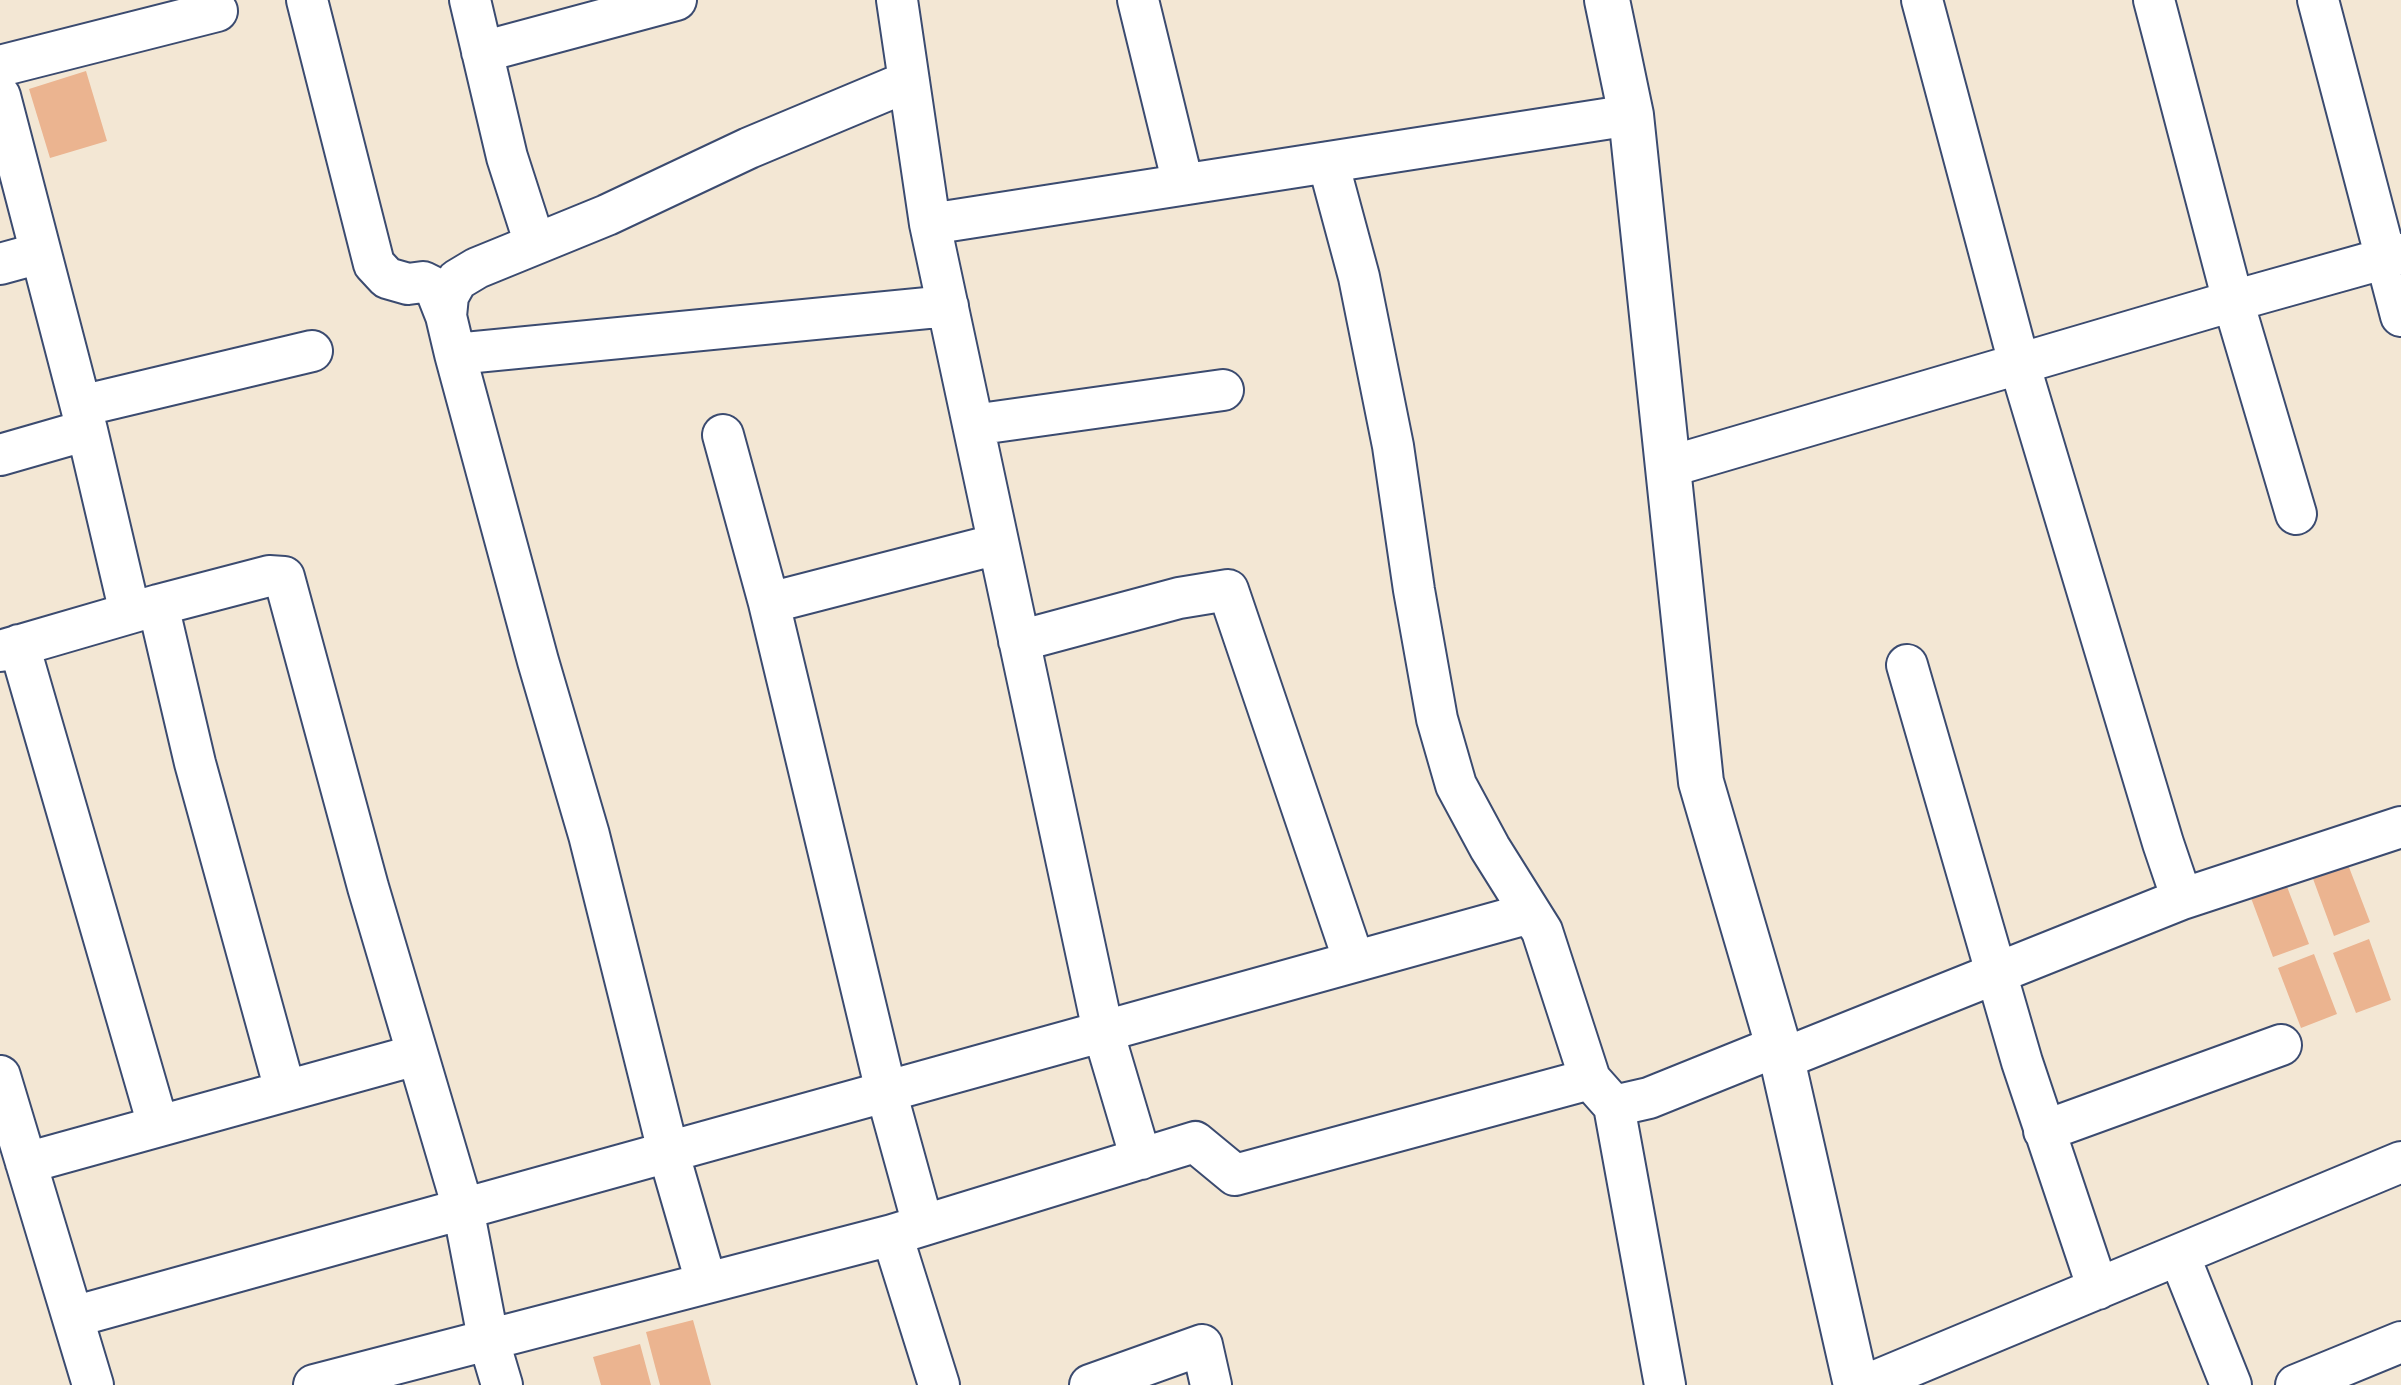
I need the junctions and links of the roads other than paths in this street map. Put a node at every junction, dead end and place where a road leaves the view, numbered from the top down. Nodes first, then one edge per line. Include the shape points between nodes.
1 (307, 0) edge
2 (470, 0) edge
3 (676, 0) edge
4 (897, 0) edge
5 (1138, 0) edge
6 (1607, 0) edge
7 (1922, 0) edge
8 (2154, 0) edge
9 (2318, 0) edge
10 (217, 11) dead end
11 (482, 52) junction
12 (0, 66) edge
13 (909, 81) junction
14 (2, 110) edge
15 (1631, 115) junction
16 (1328, 162) junction
17 (1183, 184) junction
18 (930, 224) junction
19 (535, 244) junction
20 (40, 253) junction
21 (2394, 256) edge
22 (0, 264) edge
23 (2233, 301) junction
24 (948, 306) junction
25 (2401, 316) edge
26 (450, 335) junction
27 (312, 351) dead end
28 (2019, 363) junction
29 (1223, 390) dead end
30 (84, 418) junction
31 (973, 425) junction
32 (723, 435) dead end
33 (0, 455) edge
34 (1668, 467) junction
35 (2296, 514) dead end
36 (998, 544) junction
37 (769, 603) junction
38 (144, 609) junction
39 (1019, 641) junction
40 (9, 648) edge
41 (1907, 665) dead end
42 (2401, 827) edge
43 (2182, 899) junction
44 (1530, 913) junction
45 (1354, 961) junction
46 (1998, 972) junction
47 (1103, 1031) junction
48 (2281, 1045) dead end
49 (1780, 1053) junction
50 (416, 1055) junction
51 (0, 1076) edge
52 (285, 1090) junction
53 (886, 1091) junction
54 (1602, 1092) junction
55 (158, 1125) junction
56 (2044, 1131) junction
57 (668, 1151) junction
58 (1141, 1159) junction
59 (2401, 1162) edge
60 (26, 1163) junction
61 (463, 1208) junction
62 (908, 1230) junction
63 (2179, 1255) junction
64 (706, 1282) junction
65 (2098, 1289) junction
66 (73, 1317) junction
67 (488, 1338) junction
68 (2401, 1342) edge
69 (93, 1385) edge
70 (314, 1385) edge
71 (502, 1385) edge
72 (939, 1385) edge
73 (1090, 1385) edge
74 (1211, 1385) edge
75 (1665, 1385) edge
76 (1856, 1385) edge
77 (1866, 1385) edge
78 (2231, 1385) edge
79 (2296, 1385) edge

1 - 26 street via 374,264 387,278 435,288
2 - 11 street
3 - 11 street
4 - 13 street
5 - 17 street
6 - 15 street
7 - 28 street
8 - 23 street
9 - 21 street
10 - 12 street
11 - 19 street
13 - 18 street
13 - 19 street
14 - 20 street
15 - 16 street
15 - 34 street
16 - 17 street
16 - 44 street via 1359,277 1393,446 1437,719 1456,785
17 - 18 street
18 - 24 street
19 - 26 street via 457,280 448,296
20 - 22 street
20 - 30 street
21 - 23 street
21 - 25 street
23 - 28 street
23 - 35 street
24 - 26 street
24 - 31 street
26 - 57 street via 589,835
27 - 30 street
28 - 34 street
28 - 43 street
29 - 31 street
30 - 33 street
30 - 38 street
31 - 36 street
32 - 37 street
34 - 49 street via 1701,782
36 - 37 street
36 - 39 street
37 - 53 street
38 - 40 street
38 - 50 street via 269,576 284,577
38 - 52 street via 195,763
39 - 45 street via 1228,590
39 - 47 street
40 - 55 street
41 - 46 street
42 - 43 street
43 - 46 street
44 - 45 street
44 - 54 street via 1542,931
45 - 47 street
46 - 49 street
46 - 56 street
47 - 53 street
47 - 58 street
48 - 56 street
49 - 54 street via 1649,1098
49 - 76 street
50 - 52 street
50 - 61 street
51 - 60 street
52 - 55 street
53 - 57 street
53 - 62 street
54 - 58 street via 1235,1175 1195,1142
54 - 75 street
55 - 60 street
56 - 65 street
57 - 61 street
57 - 64 street
58 - 62 street
59 - 63 street
60 - 66 street
61 - 66 street
61 - 67 street
62 - 64 street
62 - 72 street
63 - 65 street
63 - 78 street
64 - 67 street
65 - 77 street
66 - 69 street
67 - 70 street
67 - 71 street
68 - 79 street
73 - 74 street via 1202,1345

